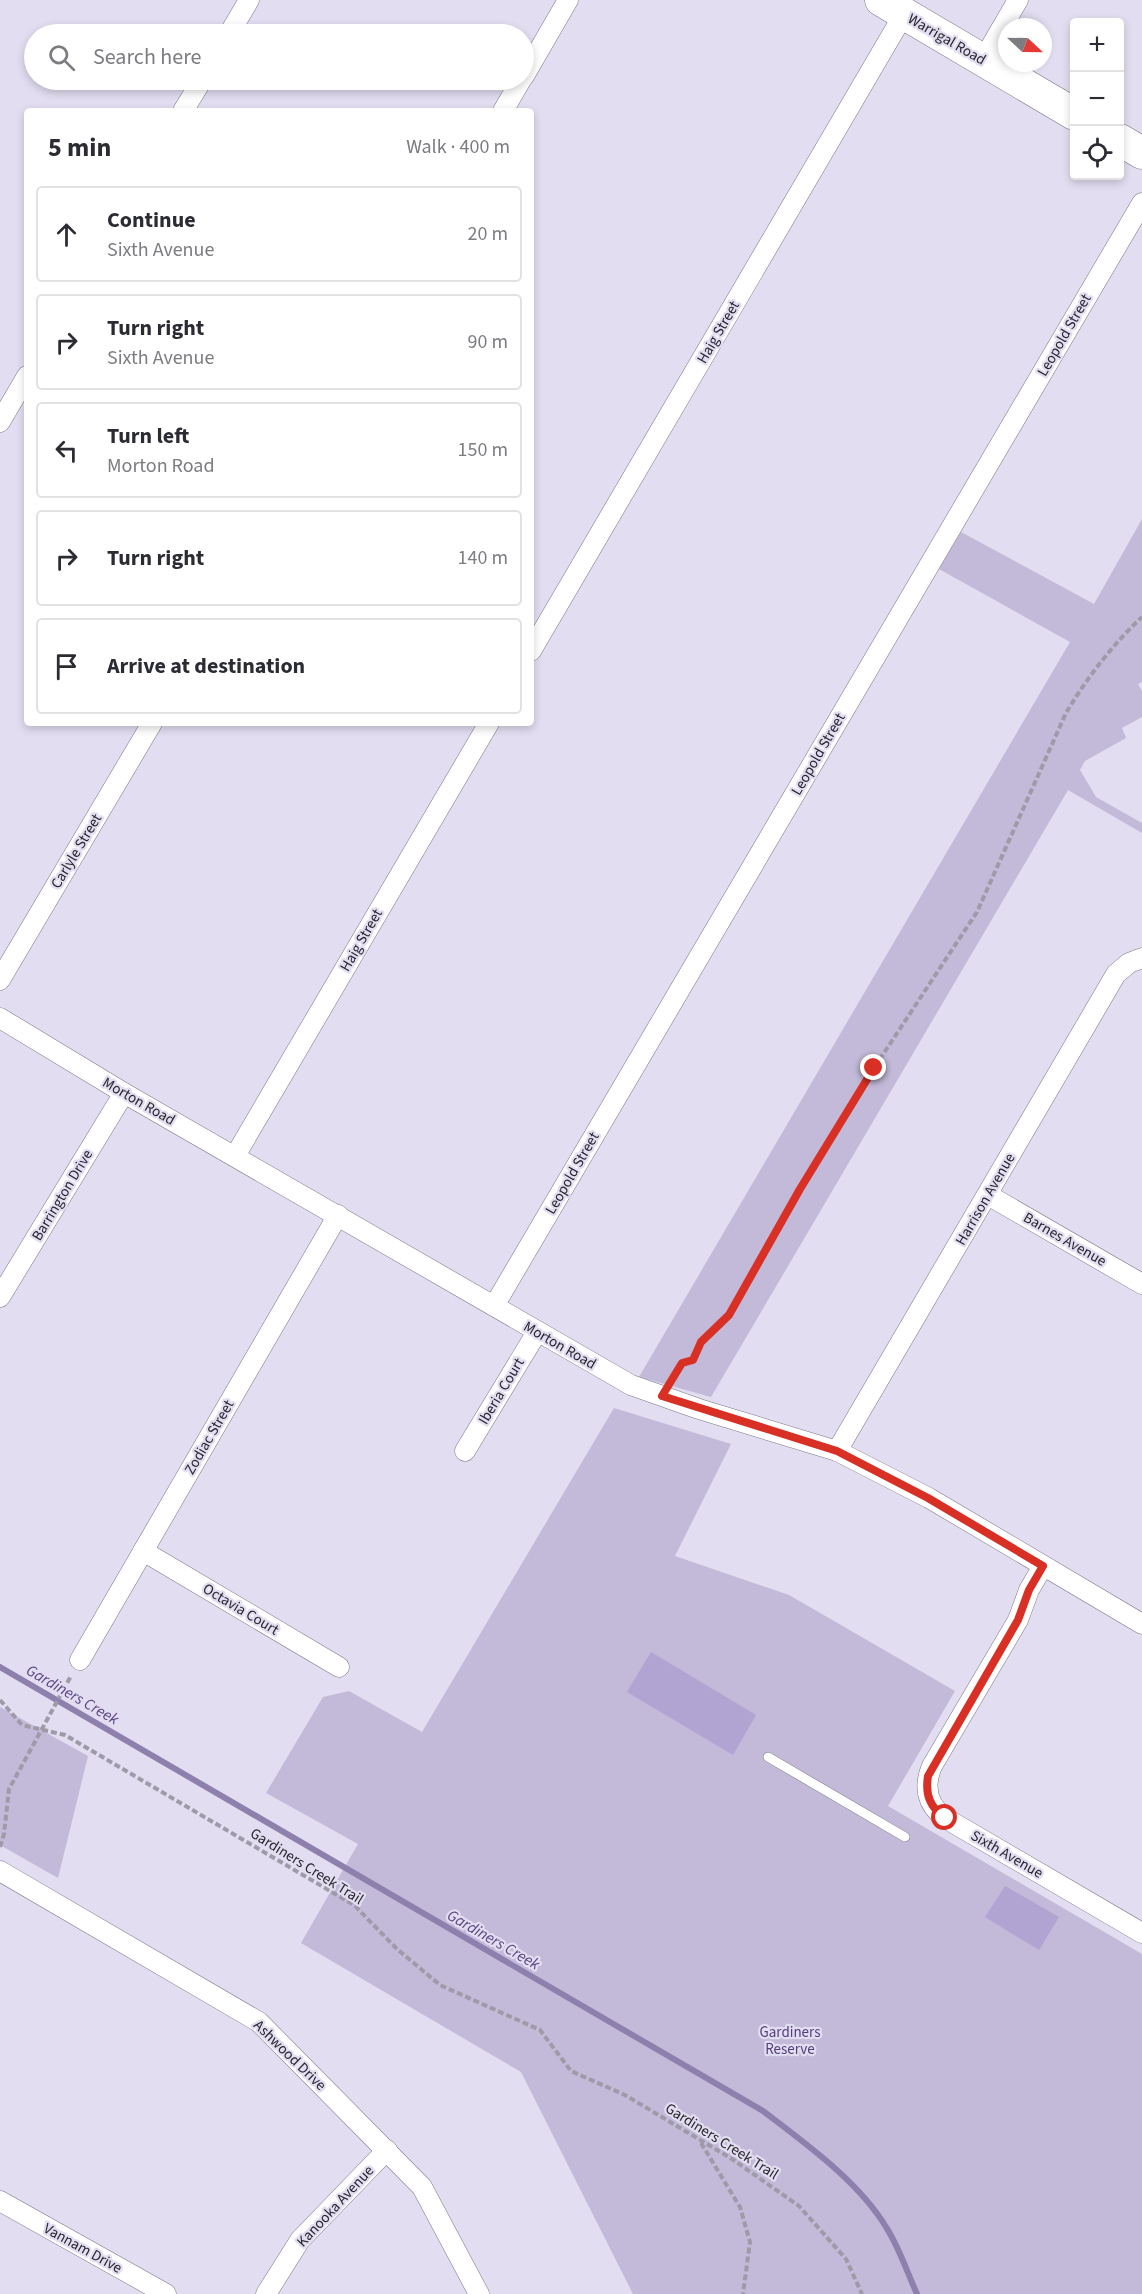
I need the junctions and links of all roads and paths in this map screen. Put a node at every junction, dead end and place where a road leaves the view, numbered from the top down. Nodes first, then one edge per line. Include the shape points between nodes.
1 (249, 0) edge
2 (567, 0) edge
3 (1018, 0) edge
4 (892, 7) edge
5 (235, 24) edge
6 (534, 57) edge
7 (983, 60) junction
8 (196, 90) edge
9 (515, 90) edge
10 (185, 108) edge
11 (505, 108) edge
12 (1070, 112) edge
13 (1124, 143) edge
14 (1142, 153) edge
15 (1142, 203) edge
16 (24, 381) edge
17 (0, 422) edge
18 (1142, 617) edge
19 (534, 646) edge
20 (150, 726) edge
21 (487, 726) edge
22 (1142, 958) edge
23 (0, 980) edge
24 (0, 1018) edge
25 (124, 1093) junction
26 (235, 1156) junction
27 (988, 1195) junction
28 (338, 1215) junction
29 (1142, 1284) edge
30 (0, 1297) edge
31 (494, 1306) junction
32 (537, 1332) junction
33 (662, 1396) junction
34 (465, 1450) dead end
35 (837, 1451) junction
36 (143, 1551) junction
37 (1048, 1569) junction
38 (1142, 1624) edge
39 (80, 1660) dead end
40 (339, 1667) dead end
41 (66, 1686) dead end
42 (0, 1700) edge
43 (42, 1731) junction
44 (768, 1757) dead end
45 (905, 1837) dead end
46 (0, 1847) edge
47 (0, 1871) edge
48 (1142, 1933) edge
49 (700, 2141) junction
50 (387, 2150) junction
51 (0, 2201) edge
52 (166, 2294) edge
53 (266, 2294) edge
54 (479, 2294) edge
55 (743, 2294) edge
56 (862, 2294) edge

1 - 5 street
2 - 6 street
3 - 7 street
4 - 7 highway, Warrigal Road
4 - 19 street, Haig Street
7 - 12 highway, Warrigal Road
8 - 10 street
9 - 11 street
13 - 14 highway
15 - 31 street, Leopold Street
16 - 17 street
18 - 33 path via 1074,699 977,912 874,1068 729,1315 701,1342 693,1360 682,1363
20 - 23 street, Carlyle Street
21 - 26 street, Haig Street
22 - 27 street, Harrison Avenue via 1116,974
24 - 25 street, Morton Road
25 - 26 street, Morton Road
25 - 30 street, Barrington Drive
26 - 28 street, Morton Road
27 - 29 street, Barnes Avenue
27 - 35 street, Harrison Avenue
28 - 31 street, Morton Road
28 - 36 street, Zodiac Street
31 - 32 street, Morton Road
32 - 33 street, Morton Road via 631,1385
32 - 34 street, Iberia Court
33 - 35 street, Morton Road
35 - 37 street, Morton Road via 928,1498
36 - 39 street, Zodiac Street
36 - 40 street, Octavia Court
37 - 38 street, Morton Road
37 - 48 street, Sixth Avenue via 1040,1595 1018,1620 932,1766 927,1784 930,1804 945,1818
41 - 43 path
42 - 43 path, Gardiners Creek Trail via 22,1725
43 - 46 path via 9,1789
43 - 49 path, Gardiners Creek Trail via 65,1736 354,1905 440,1985 540,2030 571,2071 625,2095
44 - 45 lane
47 - 50 street, Ashwood Drive via 259,2022
49 - 55 path via 740,2207 750,2242
49 - 56 path, Gardiners Creek Trail via 799,2206 846,2259
50 - 53 street, Kanooka Avenue via 300,2240
50 - 54 street, Ashwood Drive via 422,2187
51 - 52 street, Vannam Drive

